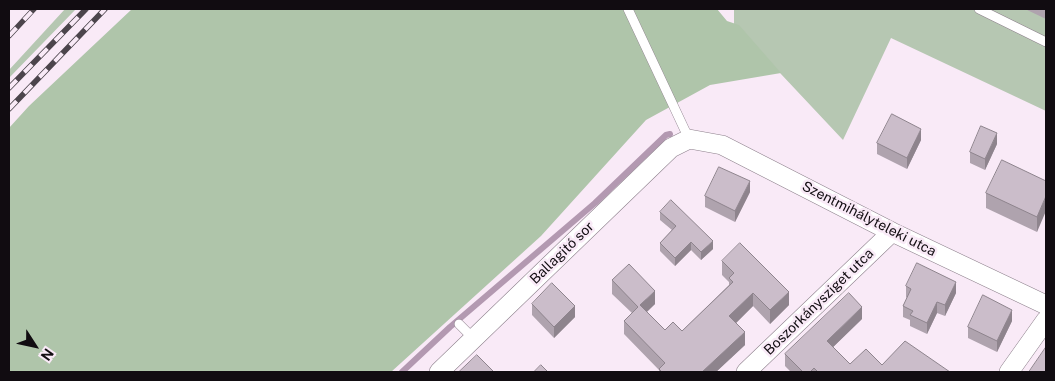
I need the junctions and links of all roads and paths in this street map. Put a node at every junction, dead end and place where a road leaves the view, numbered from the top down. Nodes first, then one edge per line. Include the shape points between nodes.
1 (628, 9) edge
2 (979, 9) edge
3 (1046, 42) edge
4 (689, 139) junction
5 (892, 232) junction
6 (1046, 305) edge
7 (1046, 320) edge
8 (459, 324) dead end
9 (474, 339) junction
10 (439, 372) edge
11 (746, 372) edge
12 (1009, 372) edge

1 - 4 lane
2 - 3 lane
4 - 5 street, Szentmihályteleki utca via 722,145
4 - 9 street, Ballagitó sor via 670,148 602,208
5 - 6 street, Szentmihályteleki utca
5 - 11 street, Boszorkánysziget utca
7 - 12 street
8 - 9 lane
9 - 10 street, Ballagitó sor

